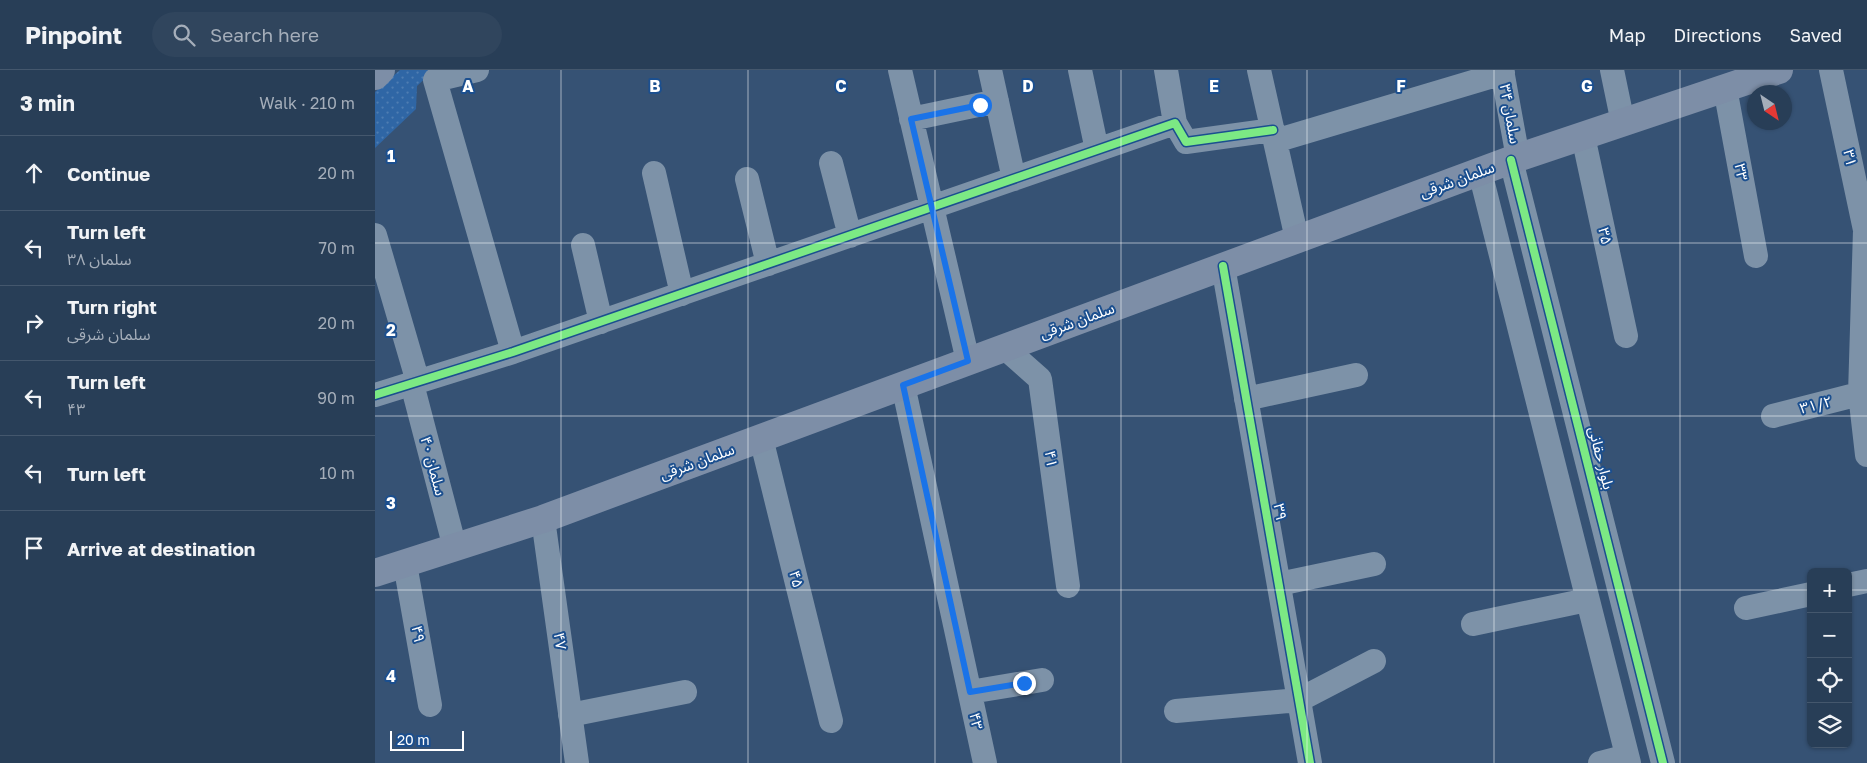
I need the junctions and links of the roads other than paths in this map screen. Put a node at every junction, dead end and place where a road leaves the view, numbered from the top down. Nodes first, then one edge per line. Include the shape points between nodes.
1 (381, 70) edge
2 (477, 70) edge
3 (900, 70) edge
4 (990, 70) edge
5 (1080, 70) edge
6 (1166, 70) edge
7 (1259, 70) edge
8 (1612, 70) edge
9 (1779, 70) edge
10 (1831, 70) edge
11 (1503, 72) edge
12 (375, 76) edge
13 (1725, 88) junction
14 (997, 101) junction
15 (911, 119) junction
16 (1175, 123) junction
17 (1623, 123) junction
18 (1274, 135) junction
19 (1583, 136) junction
20 (1097, 150) junction
21 (1515, 159) junction
22 (831, 163) dead end
23 (1480, 172) junction
24 (653, 173) dead end
25 (747, 179) dead end
26 (1014, 179) junction
27 (931, 208) junction
28 (1866, 230) edge
29 (375, 235) edge
30 (849, 236) junction
31 (1297, 239) junction
32 (583, 245) dead end
33 (1756, 256) dead end
34 (768, 264) junction
35 (1223, 266) junction
36 (682, 294) junction
37 (601, 322) junction
38 (1626, 336) dead end
39 (1005, 348) junction
40 (513, 352) junction
41 (968, 361) junction
42 (1356, 375) dead end
43 (415, 383) junction
44 (903, 385) junction
45 (1864, 393) edge
46 (375, 395) edge
47 (1246, 399) junction
48 (1773, 416) dead end
49 (761, 438) junction
50 (1867, 455) edge
51 (543, 519) junction
52 (455, 548) junction
53 (405, 564) junction
54 (1374, 564) dead end
55 (375, 573) edge
56 (1867, 581) edge
57 (1279, 584) junction
58 (1852, 585) edge
59 (1068, 586) dead end
60 (1807, 595) edge
61 (1587, 600) junction
62 (1746, 608) dead end
63 (1473, 624) dead end
64 (1374, 661) dead end
65 (1042, 680) dead end
66 (685, 692) dead end
67 (970, 692) junction
68 (1299, 700) junction
69 (430, 705) dead end
70 (1176, 711) dead end
71 (571, 715) junction
72 (831, 721) dead end
73 (1628, 759) edge
74 (577, 763) edge
75 (985, 763) edge
76 (1310, 763) edge
77 (1600, 763) edge
78 (1663, 763) edge

1 - 12 main road
2 - 40 street via 435,80
3 - 15 street
4 - 14 street
5 - 20 street
6 - 16 street
7 - 18 street
8 - 17 street
9 - 13 main road, سلمان شرقی
10 - 28 street, ۳۱
11 - 18 street
11 - 21 street, سلمان ۳۴
13 - 17 main road, سلمان شرقی
13 - 33 street, ۳۳
14 - 15 street
14 - 26 street
15 - 27 street
16 - 18 street via 1186,142
16 - 20 street
17 - 19 main road, سلمان شرقی
18 - 31 street
19 - 21 main road, سلمان شرقی
19 - 38 street, ۳۵
20 - 26 street
21 - 23 main road, سلمان شرقی
21 - 78 street, بلوار حقانی
22 - 30 street
23 - 31 main road, سلمان شرقی
23 - 61 street
24 - 36 street
25 - 34 street
26 - 27 street
27 - 30 street
27 - 41 street
28 - 45 street, ۳۱
29 - 43 street, سلمان ۴۰
30 - 34 street
31 - 35 main road, سلمان شرقی
32 - 37 street
34 - 36 street
35 - 39 main road, سلمان شرقی
35 - 47 street, ۳۹
36 - 37 street
37 - 40 street
39 - 41 main road, سلمان شرقی
39 - 59 street, ۴۱ via 1040,379
40 - 43 street
41 - 44 main road, سلمان شرقی
42 - 47 street
43 - 46 street
43 - 52 street, سلمان ۴۰
44 - 49 main road, سلمان شرقی
44 - 67 street, ۴۳
45 - 48 street, ۳۱/۲
45 - 50 street, ۳۱
47 - 57 street, ۳۹
49 - 51 main road, سلمان شرقی
49 - 72 street, ۴۵
51 - 52 main road, سلمان شرقی
51 - 71 street, ۴۷
52 - 53 main road, سلمان شرقی
53 - 55 main road, سلمان شرقی
53 - 69 street, ۴۹
54 - 57 street
56 - 58 street
57 - 68 street, ۳۹
60 - 62 street
61 - 63 street
61 - 73 street
64 - 68 street
65 - 67 street
66 - 71 street
67 - 75 street, ۴۳
68 - 70 street
68 - 76 street, ۳۹
71 - 74 street, ۴۷
73 - 77 street

